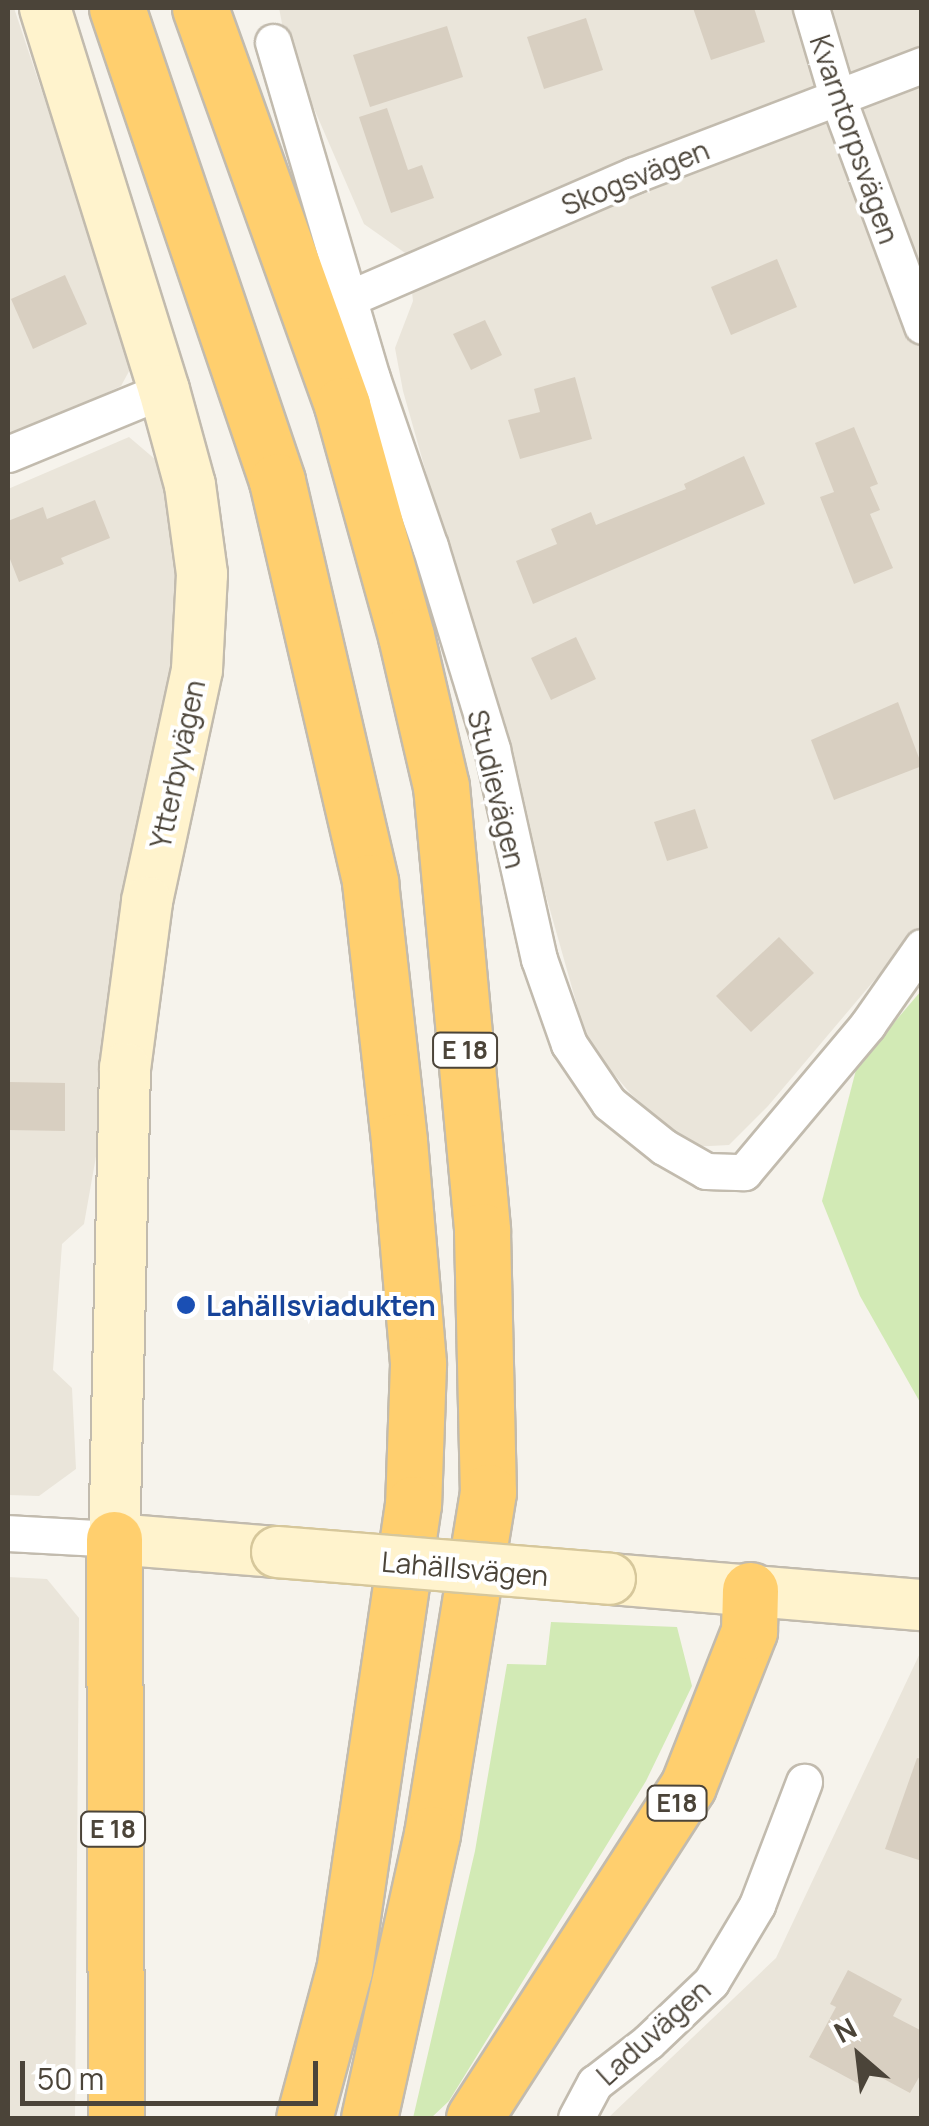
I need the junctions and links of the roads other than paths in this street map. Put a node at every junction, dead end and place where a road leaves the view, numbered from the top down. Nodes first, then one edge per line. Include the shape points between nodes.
1 (45, 8) edge
2 (117, 8) edge
3 (200, 8) edge
4 (811, 8) edge
5 (272, 42) dead end
6 (922, 66) edge
7 (837, 96) junction
8 (352, 297) junction
9 (922, 326) edge
10 (164, 390) junction
11 (8, 454) edge
12 (922, 947) edge
13 (8, 1532) edge
14 (114, 1540) junction
15 (750, 1590) junction
16 (922, 1605) edge
17 (804, 1782) dead end
18 (116, 2118) edge
19 (304, 2118) edge
20 (368, 2118) edge
21 (474, 2118) edge
22 (576, 2118) edge

1 - 10 street, Ytterbyvägen
2 - 19 highway, E 18 via 278,481 370,882 399,1140 418,1364 412,1504 344,1970
3 - 20 highway, E 18 via 342,405 441,786 482,1231 488,1492 432,1834
4 - 7 street, Kvarntorpsvägen
5 - 8 street, Studievägen
6 - 7 street, Skogsvägen
7 - 8 street, Skogsvägen via 634,174
7 - 9 street, Kvarntorpsvägen
8 - 12 street, Studievägen via 492,750 539,958 570,1044 610,1103 706,1171 744,1172 868,1024
10 - 11 street
10 - 14 street, Ytterbyvägen via 190,485 201,621 197,670 147,902 124,1068
13 - 14 street, Lahällsvägen
14 - 15 street, Lahällsvägen, bridge
14 - 18 highway, E 18
15 - 16 street, Lahällsvägen
15 - 21 highway, E18 via 749,1632 688,1786
17 - 22 street, Laduvägen via 757,1904 711,1982 594,2083

